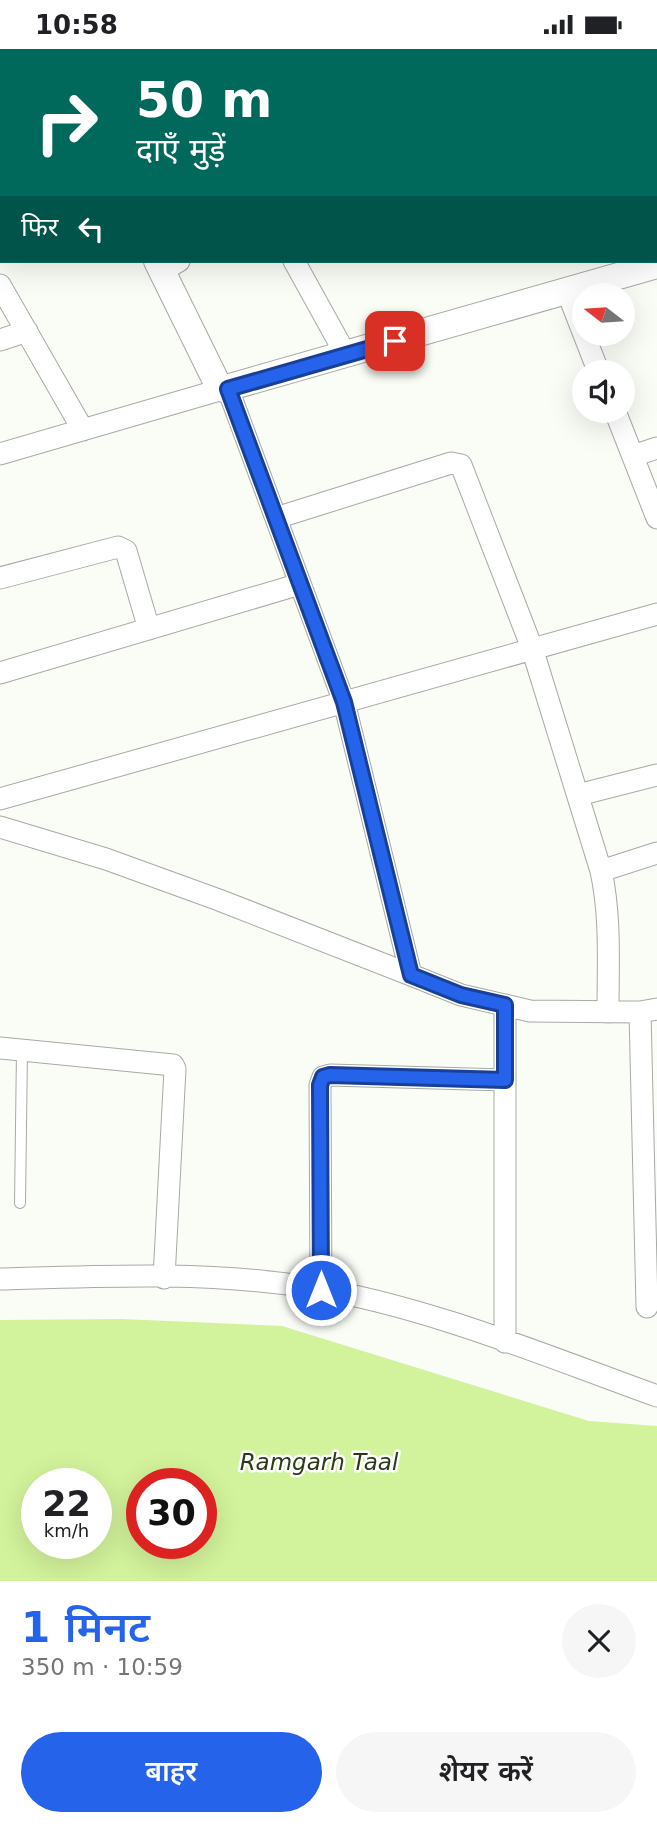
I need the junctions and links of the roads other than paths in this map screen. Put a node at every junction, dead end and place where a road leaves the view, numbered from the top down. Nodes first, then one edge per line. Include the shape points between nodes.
1 (295, 263) edge
2 (166, 264) edge
3 (657, 265) edge
4 (0, 285) edge
5 (567, 291) junction
6 (27, 331) junction
7 (0, 340) edge
8 (346, 355) junction
9 (595, 360) edge
10 (226, 389) junction
11 (620, 423) edge
12 (83, 430) junction
13 (657, 447) edge
14 (0, 454) edge
15 (632, 456) junction
16 (276, 518) junction
17 (657, 518) edge
18 (0, 578) edge
19 (300, 585) junction
20 (657, 614) edge
21 (149, 629) junction
22 (532, 648) junction
23 (0, 673) edge
24 (344, 702) junction
25 (657, 775) edge
26 (578, 795) junction
27 (0, 799) edge
28 (0, 827) edge
29 (657, 853) edge
30 (601, 871) junction
31 (411, 975) junction
32 (505, 1005) junction
33 (649, 1011) edge
34 (608, 1012) junction
35 (0, 1048) edge
36 (22, 1050) junction
37 (505, 1080) junction
38 (650, 1084) edge
39 (20, 1203) dead end
40 (157, 1278) junction
41 (0, 1279) edge
42 (321, 1290) junction
43 (648, 1307) dead end
44 (505, 1342) junction
45 (657, 1396) edge

1 - 8 street
2 - 10 street via 218,385
3 - 5 street
4 - 6 street
5 - 8 street
5 - 9 street
6 - 7 street
6 - 12 street
8 - 10 street
10 - 12 street
10 - 16 street
11 - 15 street
12 - 14 street
13 - 15 street
15 - 17 street
16 - 19 street
16 - 22 street via 451,463 461,465
18 - 21 street via 118,547 126,551
19 - 21 street
19 - 24 street
20 - 22 street
21 - 23 street
22 - 24 street
22 - 26 street
24 - 27 street
24 - 31 street
25 - 26 street
26 - 30 street
28 - 31 street via 106,859
29 - 30 street
30 - 34 street via 609,933
31 - 32 street via 461,995
32 - 34 street via 530,1011
32 - 37 street
33 - 34 street
33 - 38 street
35 - 36 street
36 - 39 lane
36 - 40 street via 173,1065
37 - 42 street via 323,1077
37 - 44 street
38 - 43 street
40 - 41 street
40 - 42 street via 236,1279
42 - 44 street via 372,1300
44 - 45 street

